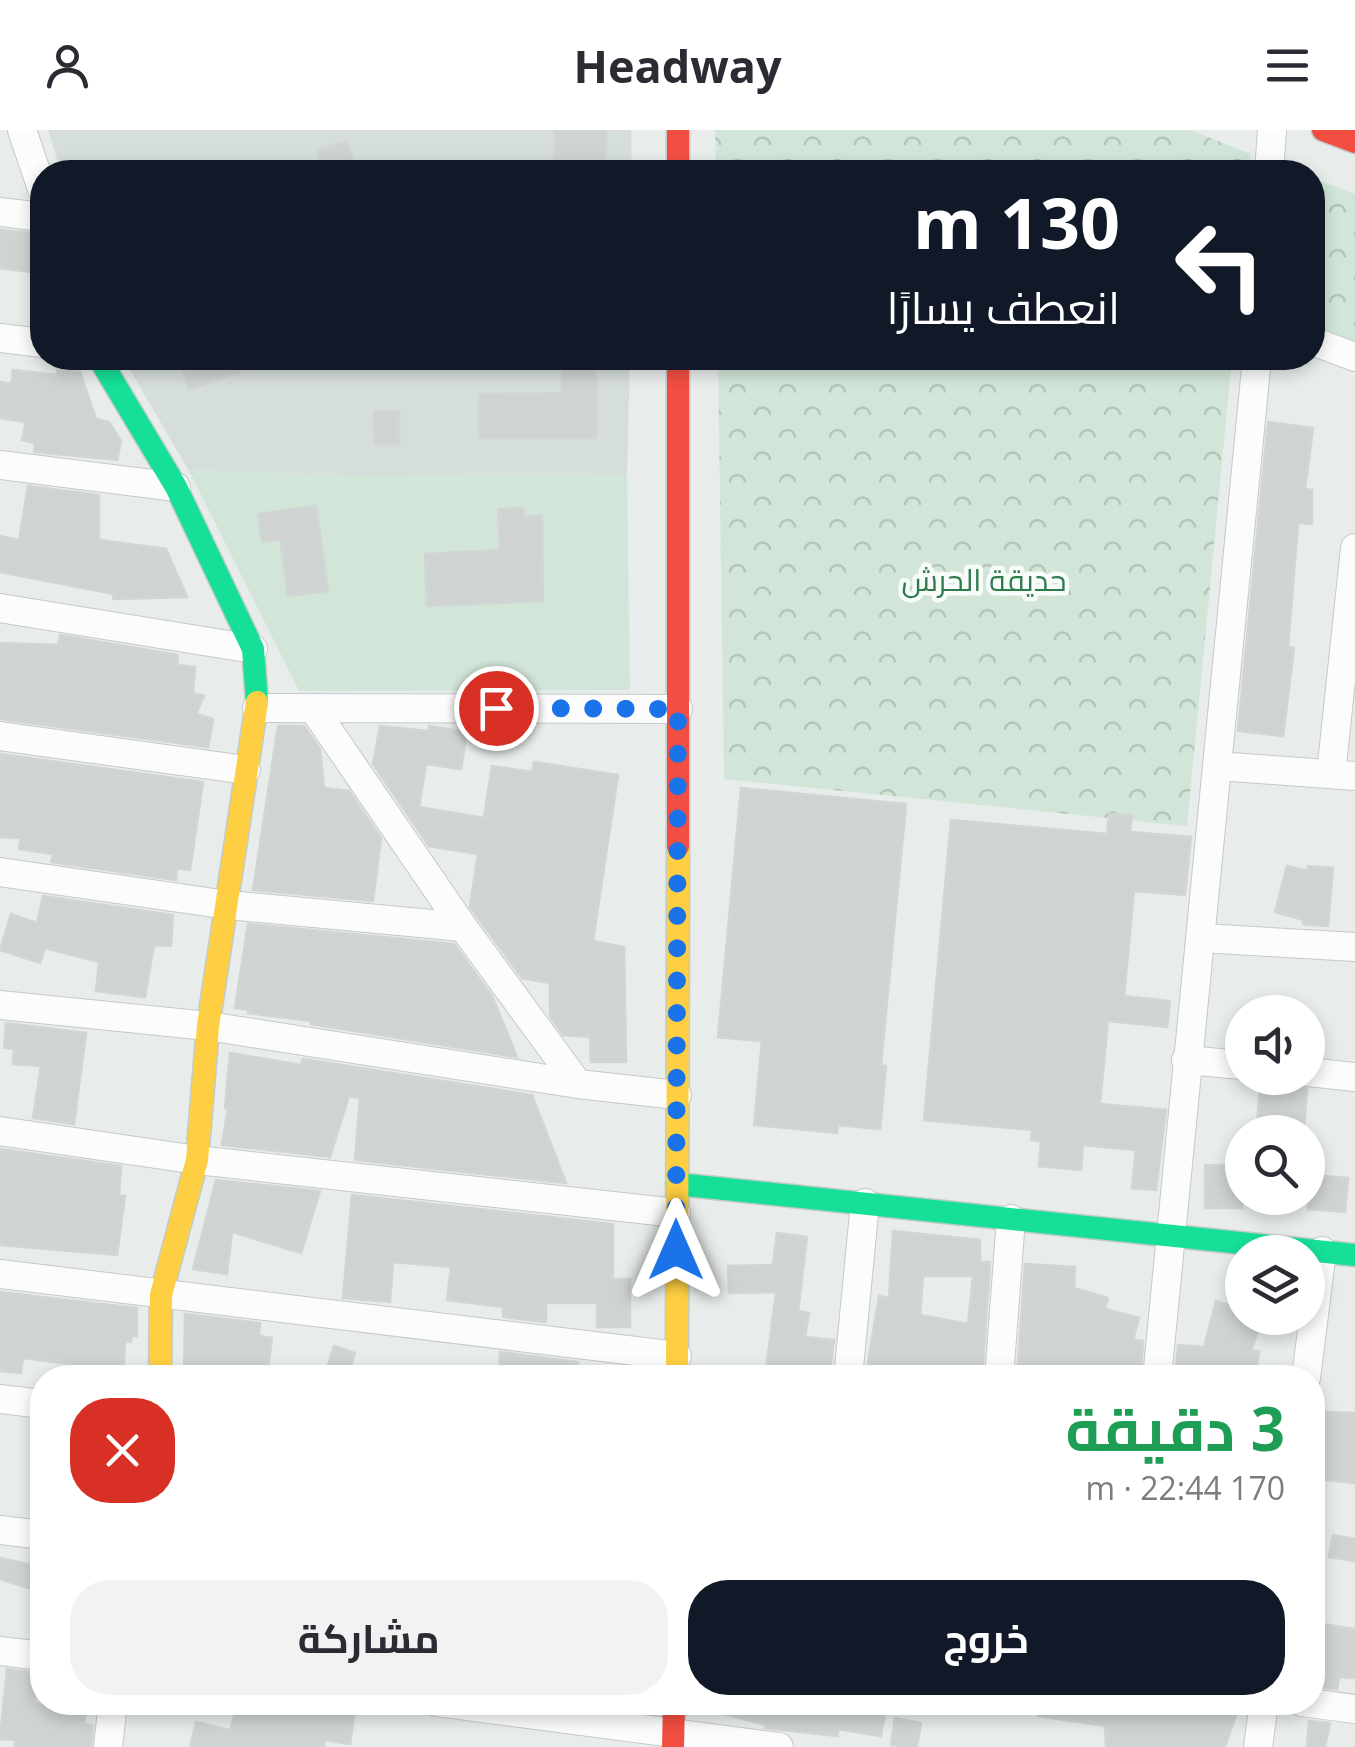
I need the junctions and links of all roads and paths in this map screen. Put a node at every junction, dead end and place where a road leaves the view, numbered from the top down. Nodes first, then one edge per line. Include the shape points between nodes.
1 (22, 130) edge
2 (678, 130) edge
3 (1272, 130) edge
4 (1324, 130) edge
5 (1355, 142) edge
6 (32, 160) edge
7 (678, 160) edge
8 (1271, 160) edge
9 (0, 212) edge
10 (30, 216) edge
11 (0, 338) edge
12 (30, 342) edge
13 (1325, 347) edge
14 (1355, 357) edge
15 (105, 370) edge
16 (678, 370) edge
17 (1256, 370) edge
18 (0, 465) edge
19 (176, 487) junction
20 (1355, 548) edge
21 (0, 608) edge
22 (254, 648) junction
23 (257, 708) junction
24 (312, 708) junction
25 (678, 709) junction
26 (0, 736) edge
27 (1218, 766) junction
28 (246, 770) junction
29 (1343, 775) edge
30 (0, 872) edge
31 (228, 905) junction
32 (462, 927) junction
33 (1202, 938) junction
34 (1355, 947) edge
35 (0, 1005) edge
36 (208, 1026) junction
37 (1186, 1060) junction
38 (1225, 1063) edge
39 (1325, 1074) edge
40 (1355, 1077) edge
41 (578, 1084) junction
42 (677, 1095) junction
43 (0, 1131) edge
44 (197, 1160) junction
45 (676, 1184) junction
46 (865, 1203) junction
47 (676, 1213) junction
48 (1011, 1218) junction
49 (1170, 1235) junction
50 (1225, 1241) edge
51 (1325, 1251) edge
52 (1355, 1255) edge
53 (0, 1274) edge
54 (161, 1295) junction
55 (1311, 1335) edge
56 (160, 1365) edge
57 (663, 1365) edge
58 (677, 1365) edge
59 (849, 1365) edge
60 (999, 1365) edge
61 (1158, 1365) edge
62 (1308, 1365) edge
63 (0, 1398) edge
64 (30, 1402) edge
65 (0, 1530) edge
66 (30, 1534) edge
67 (0, 1651) edge
68 (30, 1655) edge
69 (1325, 1705) edge
70 (1355, 1709) edge
71 (112, 1715) edge
72 (520, 1715) edge
73 (1262, 1715) edge
74 (674, 1739) edge
75 (108, 1747) edge
76 (779, 1747) edge
77 (1258, 1747) edge

1 - 6 street
2 - 7 main road
3 - 8 street
4 - 5 main road
9 - 10 street
11 - 12 street
13 - 14 street
15 - 19 main road
16 - 25 main road
17 - 27 street
18 - 19 street
19 - 22 main road
20 - 29 street
21 - 22 street
22 - 23 main road
23 - 24 street
23 - 28 main road
24 - 25 street
24 - 32 street
25 - 42 main road
26 - 28 street
27 - 29 street
27 - 33 street
28 - 31 main road
30 - 31 street
31 - 32 street
31 - 36 main road
32 - 41 street
33 - 34 street
33 - 37 street
35 - 36 street
36 - 41 street
36 - 44 main road
37 - 38 street
37 - 49 street
39 - 40 street
41 - 42 street
42 - 45 main road
43 - 44 street
44 - 47 street
44 - 54 main road
45 - 46 main road
45 - 47 main road
46 - 48 main road
46 - 59 street
47 - 58 main road
48 - 49 main road
48 - 60 street
49 - 50 main road
49 - 61 street
51 - 52 main road
53 - 54 street
54 - 56 main road
54 - 57 street
55 - 62 street
63 - 64 street
65 - 66 street
67 - 68 street
69 - 70 street
71 - 75 street
72 - 74 street
73 - 77 street
74 - 76 street

